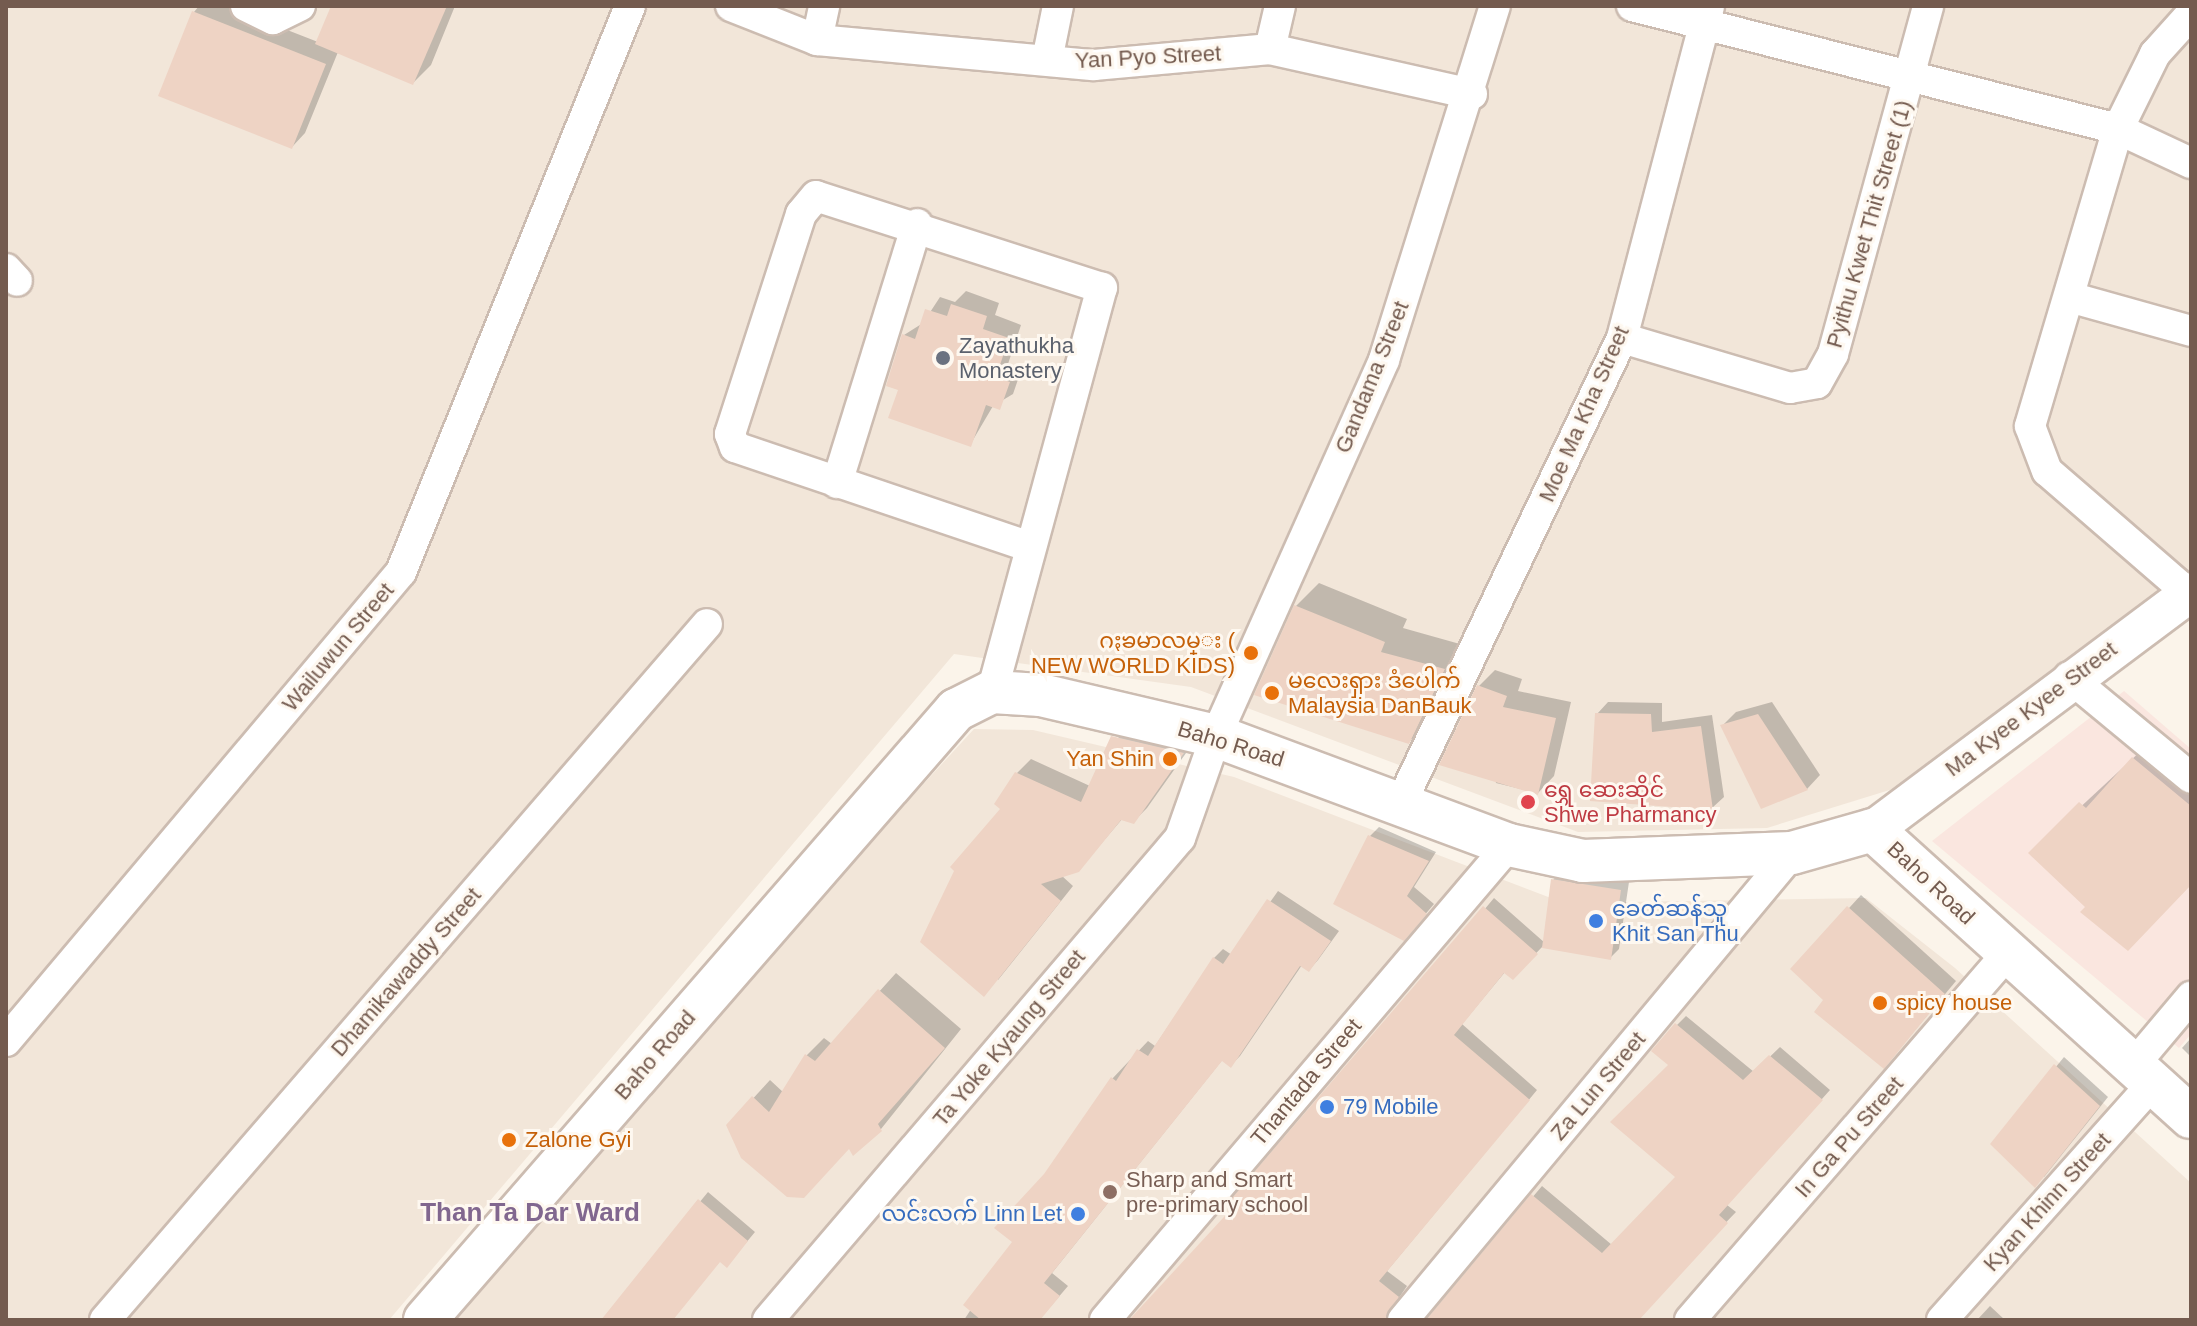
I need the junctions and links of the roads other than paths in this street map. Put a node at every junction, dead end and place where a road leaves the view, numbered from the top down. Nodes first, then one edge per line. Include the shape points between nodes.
1 (246, 6) edge
2 (300, 6) edge
3 (630, 6) edge
4 (731, 6) edge
5 (824, 6) edge
6 (1058, 6) edge
7 (1280, 6) edge
8 (1495, 6) edge
9 (1632, 6) edge
10 (1928, 6) edge
11 (2191, 14) edge
12 (1707, 15) edge
13 (817, 40) junction
14 (1270, 49) junction
15 (1047, 60) junction
16 (1912, 72) junction
17 (1472, 94) junction
18 (2118, 129) junction
19 (2191, 163) edge
20 (917, 224) junction
21 (2073, 298) junction
22 (2191, 331) edge
23 (1622, 338) junction
24 (837, 483) junction
25 (1031, 547) junction
26 (2190, 592) edge
27 (707, 624) dead end
28 (2069, 677) junction
29 (992, 692) junction
30 (1216, 736) junction
31 (2191, 778) edge
32 (1402, 801) junction
33 (1873, 830) junction
34 (1509, 845) junction
35 (1792, 853) junction
36 (2007, 954) junction
37 (2191, 997) edge
38 (6, 1041) edge
39 (2142, 1076) junction
40 (2191, 1117) edge
41 (105, 1320) edge
42 (425, 1320) edge
43 (768, 1320) edge
44 (1105, 1320) edge
45 (1403, 1320) edge
46 (1690, 1320) edge
47 (1942, 1320) edge

1 - 2 street via 273,19
3 - 38 street, Wailuwun Street via 401,572
4 - 13 street, Yan Pyo Street
5 - 13 street
6 - 15 street
7 - 14 street
8 - 17 street, Gandama Street
9 - 12 street
10 - 16 street, Pyithu Kwet Thit Street (1)
11 - 18 street via 2155,54
12 - 16 street
12 - 23 street, Moe Ma Kha Street
13 - 15 street, Yan Pyo Street
14 - 15 street, Yan Pyo Street via 1094,65
14 - 17 street, Yan Pyo Street
16 - 18 street
16 - 23 street, Pyithu Kwet Thit Street (1) via 1833,354 1817,383 1790,388
17 - 30 street, Gandama Street via 1384,360
18 - 19 street
18 - 21 street
20 - 24 street
20 - 24 street via 816,196 801,214 730,434 747,454
20 - 25 street via 1102,288
21 - 22 street
21 - 26 street via 2030,426 2035,452 2047,471
23 - 32 street, Moe Ma Kha Street
24 - 25 street
25 - 29 street
26 - 28 street, Ma Kyee Kyee Street
27 - 41 street, Dhamikawaddy Street
28 - 31 street
28 - 33 street, Ma Kyee Kyee Street
29 - 30 main road, Baho Road via 1041,695
29 - 42 main road, Baho Road via 956,710
30 - 32 main road, Baho Road
30 - 43 street, Ta Yoke Kyaung Street via 1180,838
32 - 34 main road, Baho Road
33 - 35 main road, Baho Road
33 - 36 main road, Baho Road
34 - 35 main road, Baho Road via 1583,861
34 - 44 street, Thantada Street
35 - 45 street, Za Lun Street
36 - 39 main road, Baho Road
36 - 46 street, In Ga Pu Street
37 - 39 street, Kyan Khinn Street
39 - 40 main road, Baho Road
39 - 47 street, Kyan Khinn Street

